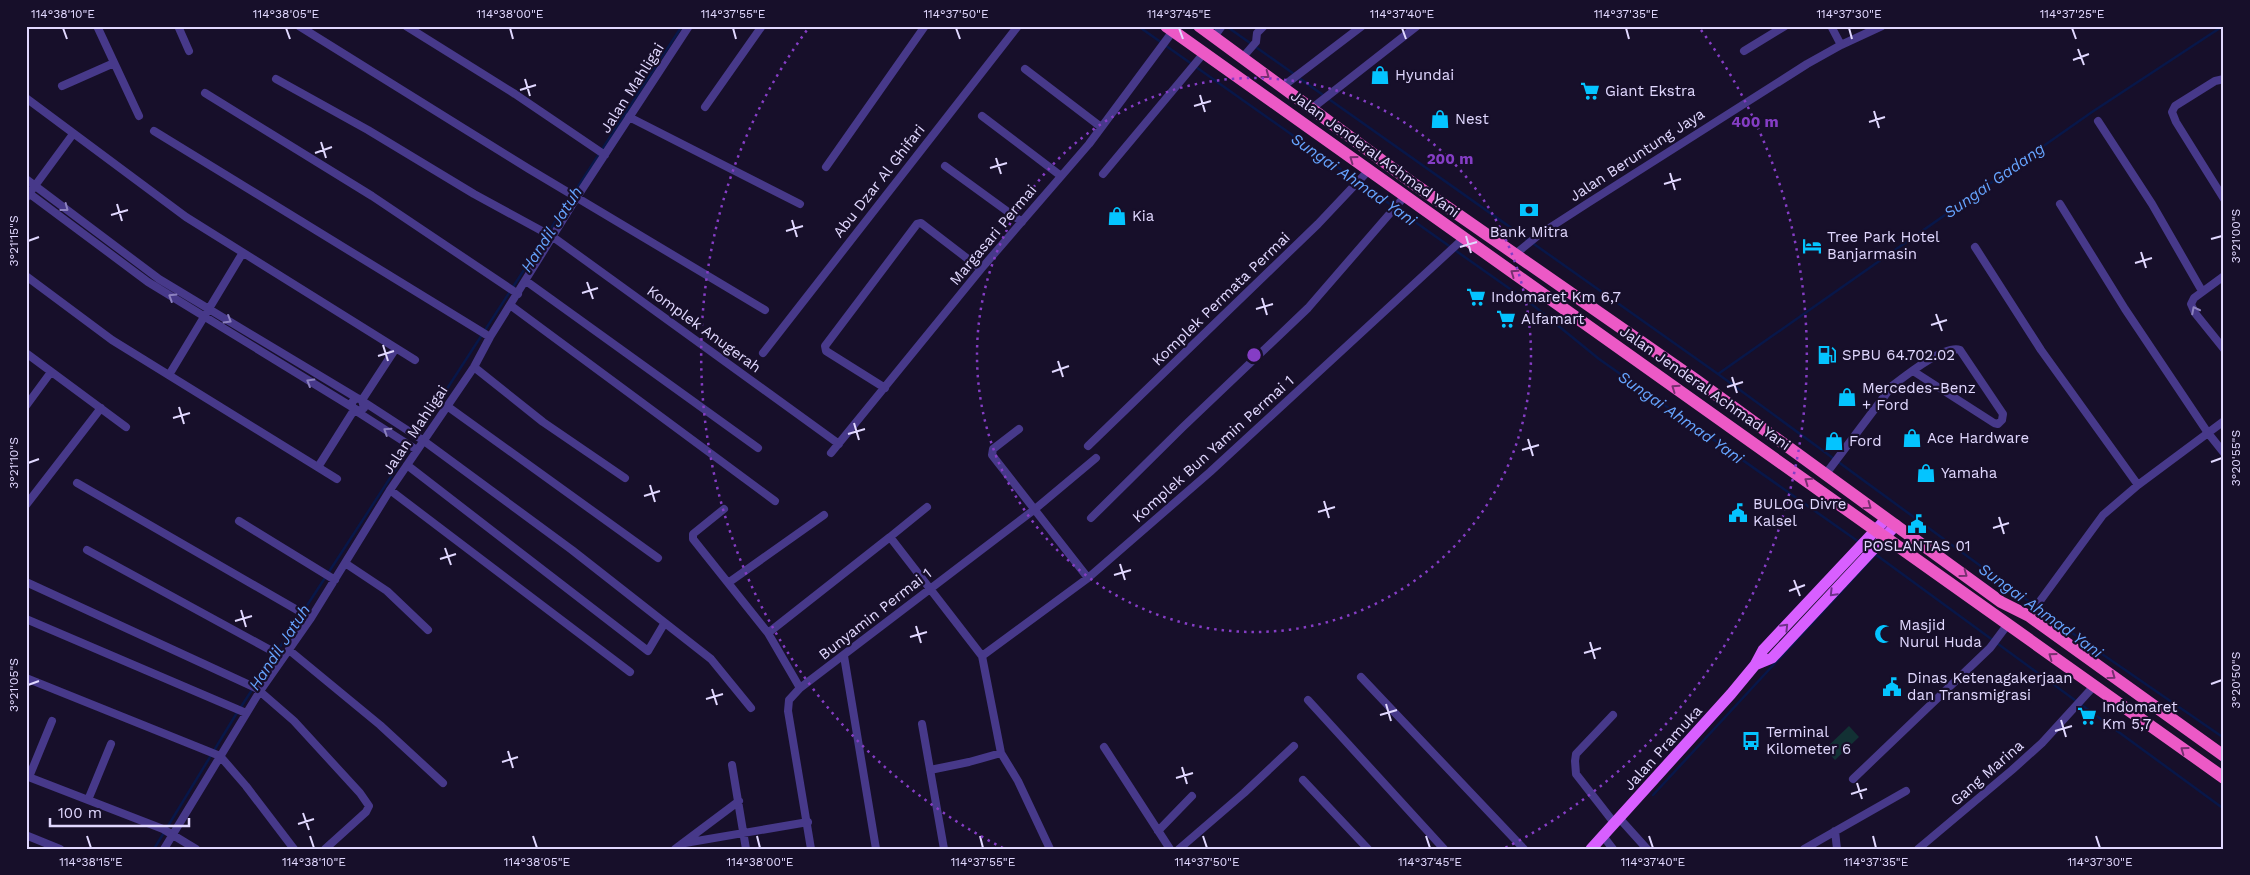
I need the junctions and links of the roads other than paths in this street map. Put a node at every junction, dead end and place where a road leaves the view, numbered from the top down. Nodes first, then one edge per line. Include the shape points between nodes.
1 (97, 26) edge
2 (178, 26) edge
3 (299, 26) edge
4 (406, 26) edge
5 (689, 26) edge
6 (762, 26) edge
7 (925, 26) edge
8 (1018, 26) edge
9 (1199, 26) edge
10 (1264, 26) edge
11 (1362, 26) edge
12 (1416, 26) edge
13 (1785, 26) edge
14 (1832, 26) edge
15 (1882, 26) edge
16 (1169, 29) edge
17 (1219, 30) edge
18 (1841, 45) junction
19 (189, 51) dead end
20 (1744, 51) dead end
21 (1204, 52) junction
22 (1246, 53) junction
23 (114, 63) junction
24 (1024, 69) dead end
25 (276, 79) dead end
26 (2224, 79) edge
27 (62, 86) dead end
28 (1282, 87) junction
29 (205, 93) dead end
30 (26, 98) edge
31 (705, 107) dead end
32 (1311, 109) junction
33 (140, 116) dead end
34 (982, 116) dead end
35 (629, 117) junction
36 (2098, 121) dead end
37 (1101, 127) junction
38 (1336, 127) junction
39 (154, 131) dead end
40 (73, 134) junction
41 (1327, 140) junction
42 (602, 153) junction
43 (945, 166) dead end
44 (826, 167) dead end
45 (1369, 170) junction
46 (1103, 174) dead end
47 (1061, 176) junction
48 (26, 179) edge
49 (36, 186) junction
50 (27, 194) edge
51 (574, 196) junction
52 (1405, 196) junction
53 (2224, 199) edge
54 (800, 204) dead end
55 (2060, 204) dead end
56 (1022, 222) junction
57 (549, 234) junction
58 (108, 240) junction
59 (1460, 241) junction
60 (103, 248) junction
61 (1975, 248) dead end
62 (242, 254) junction
63 (1514, 255) junction
64 (982, 269) junction
65 (26, 276) edge
66 (2224, 276) edge
67 (526, 281) junction
68 (514, 291) junction
69 (2202, 291) junction
70 (510, 305) junction
71 (210, 310) junction
72 (765, 310) dead end
73 (205, 317) junction
74 (486, 334) junction
75 (396, 348) junction
76 (2224, 349) edge
77 (26, 353) edge
78 (763, 353) dead end
79 (415, 360) dead end
80 (474, 367) junction
81 (1913, 371) junction
82 (51, 372) junction
83 (169, 376) junction
84 (885, 388) junction
85 (361, 400) junction
86 (26, 406) edge
87 (447, 406) junction
88 (101, 408) junction
89 (354, 409) junction
90 (2224, 421) edge
91 (126, 427) dead end
92 (1019, 429) dead end
93 (2208, 433) junction
94 (424, 441) junction
95 (839, 444) junction
96 (1088, 446) dead end
97 (758, 448) dead end
98 (417, 450) junction
99 (831, 453) dead end
100 (2224, 453) edge
101 (1096, 458) dead end
102 (408, 464) junction
103 (318, 467) junction
104 (1825, 474) junction
105 (625, 478) dead end
106 (337, 479) dead end
107 (77, 483) dead end
108 (2138, 485) junction
109 (390, 490) junction
110 (775, 501) dead end
111 (26, 505) edge
112 (927, 507) dead end
113 (724, 509) dead end
114 (1035, 509) junction
115 (824, 516) dead end
116 (1091, 518) dead end
117 (239, 521) dead end
118 (1891, 522) junction
119 (890, 537) junction
120 (1877, 537) junction
121 (87, 550) dead end
122 (658, 558) dead end
123 (345, 563) junction
124 (328, 577) junction
125 (1088, 578) junction
126 (26, 582) edge
127 (728, 583) junction
128 (929, 589) junction
129 (2031, 613) junction
130 (305, 615) junction
131 (26, 619) edge
132 (664, 624) junction
133 (2008, 624) junction
134 (428, 630) dead end
135 (768, 633) junction
136 (289, 650) junction
137 (277, 653) junction
138 (844, 656) junction
139 (982, 656) junction
140 (630, 672) dead end
141 (1361, 677) dead end
142 (26, 678) edge
143 (2094, 686) junction
144 (800, 688) junction
145 (258, 689) junction
146 (1308, 700) dead end
147 (2148, 701) junction
148 (751, 708) dead end
149 (240, 710) junction
150 (2162, 712) junction
151 (1613, 715) dead end
152 (2138, 716) junction
153 (52, 721) dead end
154 (922, 724) dead end
155 (2152, 728) junction
156 (110, 744) dead end
157 (1294, 746) dead end
158 (1104, 747) dead end
159 (1001, 752) junction
160 (214, 753) junction
161 (2224, 756) edge
162 (732, 765) dead end
163 (930, 770) junction
164 (27, 776) edge
165 (2224, 778) edge
166 (1853, 779) dead end
167 (1303, 780) dead end
168 (443, 783) dead end
169 (1906, 791) dead end
170 (1192, 796) dead end
171 (88, 800) junction
172 (739, 801) junction
173 (1617, 821) junction
174 (808, 822) junction
175 (168, 831) junction
176 (1158, 831) junction
177 (1835, 831) junction
178 (743, 832) junction
179 (28, 836) dead end
180 (1603, 836) junction
181 (685, 843) junction
182 (676, 848) edge
183 (60, 849) edge
184 (164, 849) edge
185 (196, 849) edge
186 (294, 849) edge
187 (325, 849) edge
188 (746, 849) edge
189 (811, 849) edge
190 (876, 849) edge
191 (944, 849) edge
192 (1050, 849) edge
193 (1170, 849) edge
194 (1179, 849) edge
195 (1368, 849) edge
196 (1444, 849) edge
197 (1524, 849) edge
198 (1591, 849) edge
199 (1613, 849) edge
200 (1647, 849) edge
201 (1804, 849) edge
202 (1837, 849) edge
203 (1918, 849) edge

1 - 23 street
2 - 19 street
3 - 51 street
4 - 42 street via 516,94
5 - 35 street, Jalan Mahligai
6 - 31 street
7 - 44 street
8 - 78 street, Abu Dzar Al Ghifari
9 - 17 highway, Jalan Jenderal Achmad Yani
10 - 22 street
11 - 28 street
12 - 32 street
13 - 20 street
14 - 18 street
15 - 18 street, Jalan Beruntung Jaya
16 - 21 highway, Jalan Jenderal Achmad Yani
16 - 37 street, Margasari Permai via 1164,43
17 - 22 highway, Jalan Jenderal Achmad Yani
18 - 63 street, Jalan Beruntung Jaya via 1540,234
21 - 41 highway, Jalan Jenderal Achmad Yani
21 - 46 street
22 -> 28 highway, Jalan Jenderal Achmad Yani
23 - 27 street
23 - 33 street
24 - 37 street
25 - 57 street, Komplek Anugerah
26 - 53 street via 2215,81 2175,106 2172,112
28 - 32 highway, Jalan Jenderal Achmad Yani
29 - 68 street via 372,196
30 - 40 street
32 - 38 highway, Jalan Jenderal Achmad Yani
34 - 47 street
35 - 42 street, Jalan Mahligai
35 - 54 street
36 - 69 street via 2152,204
37 - 47 street, Margasari Permai
38 - 41 highway
38 - 63 highway, Jalan Jenderal Achmad Yani
39 - 74 street
40 - 49 street
40 - 62 street
45 -> 41 highway, Jalan Jenderal Achmad Yani
42 - 51 street, Jalan Mahligai
43 - 56 street
45 - 52 highway, Jalan Jenderal Achmad Yani
45 - 96 street, Komplek Permata Permai via 1311,231
47 - 56 street, Margasari Permai
48 - 49 street
49 - 50 street
49 -> 58 street
50 - 60 street
51 - 57 street, Jalan Mahligai
51 - 72 street
52 - 59 highway, Jalan Jenderal Achmad Yani
52 - 116 street via 1308,308
55 - 93 street
56 - 64 street, Margasari Permai
57 - 67 street, Jalan Mahligai
57 - 95 street, Komplek Anugerah
58 - 60 street
58 - 71 street via 159,279
120 -> 59 highway, Jalan Jenderal Achmad Yani
59 - 125 street, Komplek Bun Yamin Permai 1 via 1210,472
73 -> 60 street via 148,282
61 - 108 street via 2041,350
62 - 71 street
62 - 75 street
63 - 104 highway, Jalan Jenderal Achmad Yani via 1696,380
64 - 84 street, Margasari Permai
64 - 84 street via 921,223 917,224 825,346 826,351
65 - 83 street via 112,340
66 - 69 street
67 - 68 street, Jalan Mahligai
67 - 97 street
68 - 70 street, Jalan Mahligai
76 -> 69 street via 2192,307 2191,301
70 - 74 street, Jalan Mahligai
70 - 110 street
71 - 73 street
71 -> 85 street
73 - 83 street
89 -> 73 street
74 - 80 street, Jalan Mahligai
75 - 79 street
75 - 85 street
77 - 82 street
80 - 87 street, Jalan Mahligai
80 - 105 street via 543,422
81 - 81 street via 1947,350 1960,350 2002,414 2002,420 1994,423
81 - 104 street via 1892,386
82 - 86 street
82 - 88 street
83 - 103 street
84 - 95 street, Margasari Permai
85 - 89 street via 352,402
85 - 89 street via 362,410
85 - 94 street
87 - 94 street, Jalan Mahligai
87 - 122 street
88 - 91 street
88 - 111 street
98 -> 89 street
89 - 103 street
90 - 93 street
92 - 114 street via 993,449 992,455
93 - 100 street
93 - 108 street
94 - 98 street, Jalan Mahligai
94 - 132 street via 572,550
95 - 99 street, Margasari Permai
98 - 102 street, Jalan Mahligai
101 - 114 street, Bunyamin Permai 1
102 - 109 street, Jalan Mahligai
102 - 132 street via 648,651
103 - 106 street
104 -> 118 highway, Jalan Jenderal Achmad Yani
107 - 130 street
108 - 129 street via 2098,521
109 - 123 street, Jalan Mahligai
109 - 140 street
112 - 119 street
113 - 127 street via 693,535 693,539
114 - 125 street
114 - 128 street, Bunyamin Permai 1
115 - 127 street
117 - 124 street
118 - 120 main road, Jalan Pramuka
118 -> 129 highway, Jalan Jenderal Achmad Yani via 2001,602
119 - 128 street
119 - 135 street
120 - 133 highway, Jalan Jenderal Achmad Yani
120 - 173 main road, Jalan Pramuka via 1763,650 1755,665
121 - 137 street
123 - 124 street, Jalan Mahligai
123 - 134 street via 387,591
124 - 130 street, Jalan Mahligai
125 - 139 street, Komplek Bun Yamin Permai 1
126 - 145 street
127 - 135 street
128 - 138 street, Bunyamin Permai 1
128 - 139 street
129 -> 147 highway, Jalan Jenderal Achmad Yani
130 - 136 street, Jalan Mahligai
131 - 149 street
132 - 148 street via 711,659
143 -> 133 highway, Jalan Jenderal Achmad Yani
133 - 166 street via 1990,648
135 - 144 street
136 - 137 street, Jalan Mahligai
136 - 168 street via 380,725
137 - 145 street, Jalan Mahligai
138 - 144 street, Bunyamin Permai 1
138 - 190 street
139 - 159 street
141 - 197 street
142 - 160 street
143 - 152 highway, Jalan Jenderal Achmad Yani
143 - 203 street, Gang Marina via 2042,743
144 - 174 street, Bunyamin Permai 1 via 789,700 788,710
145 - 149 street, Jalan Mahligai
145 - 187 street via 294,721 368,803 366,812
146 - 196 street
147 - 150 highway, Jalan Jenderal Achmad Yani
147 - 152 highway
149 - 160 street, Jalan Mahligai
150 - 155 highway
150 - 161 highway, Jalan Jenderal Achmad Yani
151 - 173 street via 1576,754 1575,761 1576,774
152 - 155 highway, Jalan Jenderal Achmad Yani
153 - 164 street
154 - 163 street
165 -> 155 highway, Jalan Jenderal Achmad Yani
156 - 171 street
157 - 194 street
158 - 176 street
159 - 163 street
159 - 192 street
160 - 175 street, Jalan Mahligai
160 - 186 street via 246,786
162 - 172 street
163 - 191 street
164 - 171 street
167 - 195 street
169 - 177 street
170 - 176 street
171 - 175 street
172 - 178 street
172 - 181 street
173 - 180 main road, Jalan Pramuka
173 - 200 street
174 - 178 street
174 - 189 street, Bunyamin Permai 1
175 - 184 street, Jalan Mahligai
175 - 185 street
176 - 193 street
177 - 201 street
177 - 202 street
178 - 181 street
178 - 188 street
179 - 183 street
180 - 198 main road, Jalan Pramuka
180 - 199 street
181 - 182 street

